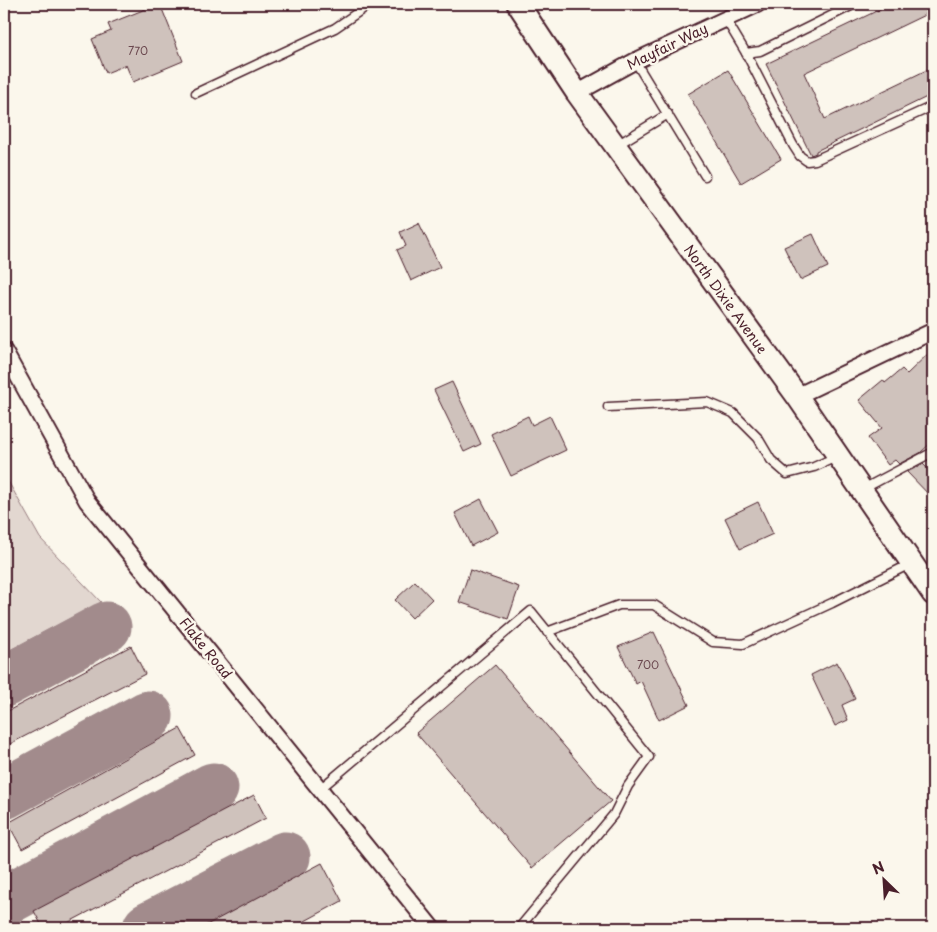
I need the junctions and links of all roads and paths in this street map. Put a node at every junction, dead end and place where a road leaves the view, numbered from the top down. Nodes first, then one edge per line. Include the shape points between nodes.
1 (370, 4) edge
2 (518, 4) edge
3 (758, 4) edge
4 (855, 4) edge
5 (725, 18) junction
6 (746, 53) junction
7 (635, 61) junction
8 (196, 93) dead end
9 (578, 93) junction
10 (933, 106) edge
11 (668, 114) junction
12 (616, 146) junction
13 (705, 176) dead end
14 (933, 331) edge
15 (4, 352) edge
16 (796, 396) junction
17 (608, 407) dead end
18 (933, 452) edge
19 (838, 456) junction
20 (861, 490) junction
21 (912, 563) junction
22 (933, 594) edge
23 (547, 632) junction
24 (320, 789) junction
25 (432, 928) edge
26 (519, 928) edge

1 - 8 lane via 335,28
2 - 9 street, North Dixie Avenue
3 - 5 street, Mayfair Way
4 - 6 lane via 760,51
5 - 6 lane
5 - 7 street, Mayfair Way
6 - 10 lane via 793,145 807,161
7 - 9 street, Mayfair Way
7 - 11 lane
9 - 12 street, North Dixie Avenue
11 - 12 lane
11 - 13 lane
12 - 16 street, North Dixie Avenue
14 - 16 street
15 - 24 street, Flake Road via 87,501
16 - 19 street, North Dixie Avenue
17 - 19 lane via 707,402 733,413 758,438 771,460 787,474
18 - 20 lane
19 - 20 street, North Dixie Avenue
20 - 21 street, North Dixie Avenue
21 - 22 street, North Dixie Avenue
21 - 23 lane via 743,644 713,642 654,605 619,605
23 - 24 lane via 531,611
23 - 26 lane via 649,757 628,786 614,814
24 - 25 street, Flake Road

